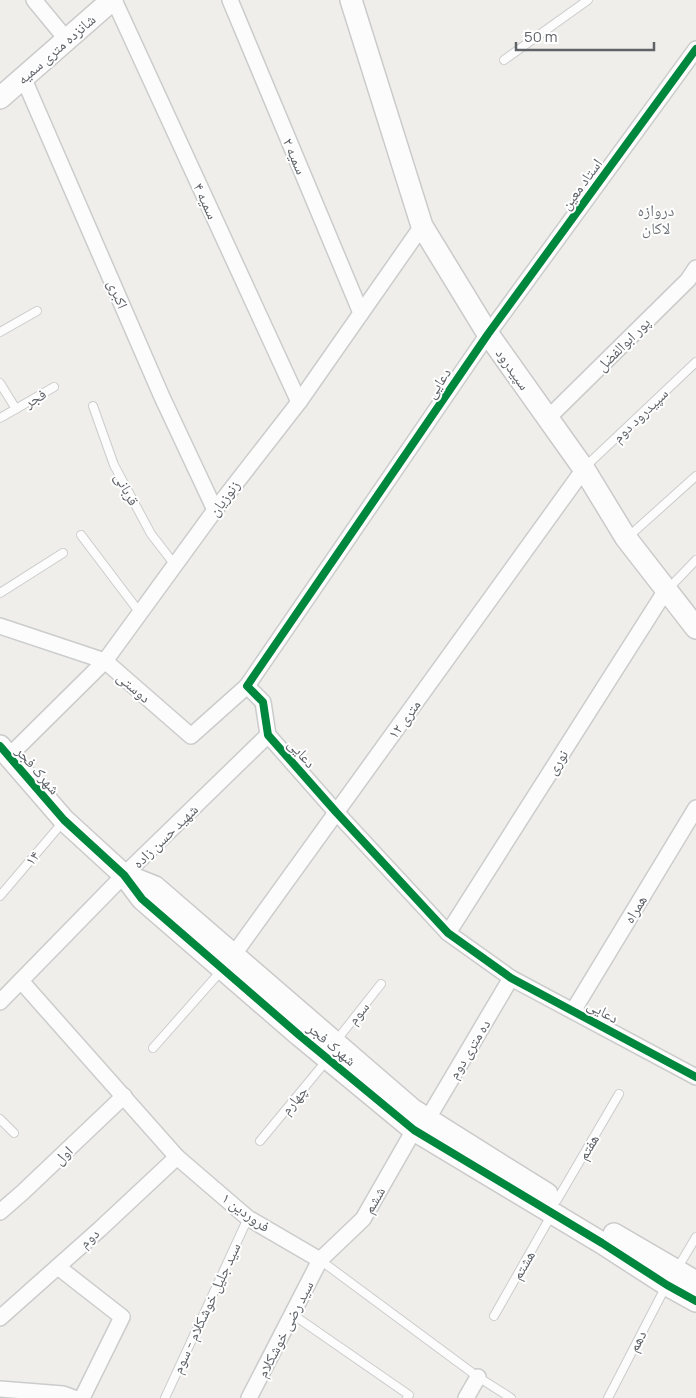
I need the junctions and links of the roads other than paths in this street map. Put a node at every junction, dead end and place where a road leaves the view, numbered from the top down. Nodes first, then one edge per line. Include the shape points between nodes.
1 (34, 0) edge
2 (113, 0) edge
3 (230, 0) edge
4 (588, 0) edge
5 (352, 1) edge
6 (67, 40) junction
7 (696, 49) edge
8 (504, 60) dead end
9 (23, 77) junction
10 (1, 96) edge
11 (422, 226) junction
12 (696, 268) edge
13 (37, 311) dead end
14 (361, 313) junction
15 (0, 332) edge
16 (488, 334) junction
17 (696, 362) edge
18 (0, 383) edge
19 (54, 387) dead end
20 (299, 402) junction
21 (93, 406) dead end
22 (16, 409) junction
23 (0, 418) edge
24 (548, 418) junction
25 (584, 469) junction
26 (696, 476) edge
27 (215, 510) junction
28 (81, 535) dead end
29 (626, 538) junction
30 (63, 553) dead end
31 (696, 560) edge
32 (175, 565) junction
33 (666, 590) junction
34 (0, 593) edge
35 (140, 613) junction
36 (0, 626) edge
37 (696, 628) edge
38 (105, 662) junction
39 (247, 686) junction
40 (268, 735) junction
41 (4, 755) edge
42 (696, 808) edge
43 (336, 812) junction
44 (64, 820) junction
45 (124, 875) junction
46 (0, 896) edge
47 (448, 933) junction
48 (228, 962) junction
49 (511, 978) junction
50 (21, 981) junction
51 (381, 984) dead end
52 (0, 1002) edge
53 (573, 1011) junction
54 (153, 1048) dead end
55 (331, 1050) junction
56 (696, 1078) edge
57 (619, 1094) dead end
58 (124, 1096) junction
59 (0, 1119) edge
60 (420, 1125) junction
61 (14, 1133) dead end
62 (260, 1141) dead end
63 (177, 1157) junction
64 (555, 1207) junction
65 (0, 1212) edge
66 (248, 1218) junction
67 (696, 1237) edge
68 (320, 1260) junction
69 (58, 1267) junction
70 (672, 1277) junction
71 (696, 1282) edge
72 (696, 1301) edge
73 (292, 1314) junction
74 (494, 1316) dead end
75 (0, 1318) edge
76 (478, 1377) junction
77 (0, 1390) edge
78 (74, 1398) edge
79 (82, 1398) edge
80 (165, 1398) edge
81 (249, 1398) edge
82 (407, 1398) edge
83 (466, 1398) edge
84 (511, 1398) edge
85 (608, 1398) edge

1 - 6 street
2 - 6 street, شانزده متری سمیه
2 - 20 street, سمیه ۴
3 - 14 street, سمیه ۲
4 - 8 lane
5 - 11 street, سپیدرود
6 - 9 street, شانزده متری سمیه
7 - 16 street, استاد معین
9 - 10 street, شانزده متری سمیه
9 - 27 street, اکبری via 162,397
11 - 14 street, زنوزیان
11 - 16 street, سپیدرود
12 - 24 street, پور ابوالفضل via 688,280
13 - 15 lane
14 - 20 street, زنوزیان
16 - 24 street, سپیدرود
16 - 39 street, دعایی
17 - 25 lane, سپیدرود دوم
18 - 22 lane, فجر
19 - 22 lane, فجر
20 - 27 street, زنوزیان
21 - 32 lane, قربانی via 114,465 151,534
22 - 23 lane, فجر
24 - 25 street, سپیدرود
25 - 29 street, سپیدرود
25 - 43 street, ۱۲ متری
26 - 29 lane
27 - 32 street, زنوزیان
28 - 35 lane
29 - 33 street, سپیدرود
30 - 34 lane
31 - 33 lane
32 - 35 street, زنوزیان
33 - 37 street, سپیدرود
33 - 47 street, نوری
35 - 38 street, زنوزیان
36 - 38 street, دوستی
38 - 39 street, دوستی via 191,736
38 - 41 street, زنوزیان
39 - 40 street, دعایی via 263,702
40 - 43 street, دعایی
40 - 45 street, شهید حسن زاده
41 - 44 street, شهرک فجر
42 - 53 street, همراه
43 - 47 street, دعایی
43 - 48 street, ۱۲ متری
44 - 45 street, شهرک فجر
44 - 46 lane, ۱۴
45 - 48 street, شهرک فجر via 142,899
45 - 50 street, شهید حسن زاده
47 - 49 street, دعایی
48 - 54 lane
48 - 55 street, شهرک فجر
49 - 53 street, دعایی
49 - 60 street, ده متری دوم
50 - 52 street, شهید حسن زاده
50 - 58 street, فروردین ۱
51 - 55 lane, سوم
53 - 56 street, دعایی
55 - 60 street, شهرک فجر
55 - 62 lane, چهارم
57 - 64 lane, هفتم
58 - 63 street, فروردین ۱
58 - 65 street, اول
59 - 61 lane
60 - 64 street, شهرک فجر
60 - 68 street, ششم via 363,1219
63 - 66 street, فروردین ۱
63 - 69 street, دوم
64 - 70 street, شهرک فجر via 602,1242
64 - 74 lane, هشتم
66 - 68 street, فروردین ۱
66 - 80 lane, سید جلیل خوشکلام - سوم
67 - 70 lane, دهم
68 - 73 street, سید رضی خوشکلام
68 - 76 lane, فروردین ۱
69 - 75 street, دوم
69 - 79 street via 122,1317
70 - 71 street, شهرک فجر
70 - 72 street, شهرک فجر
70 - 85 lane, دهم
73 - 81 street, سید رضی خوشکلام
73 - 82 lane via 409,1395
76 - 83 street
76 - 84 lane, فروردین ۱
77 - 78 street via 63,1394

